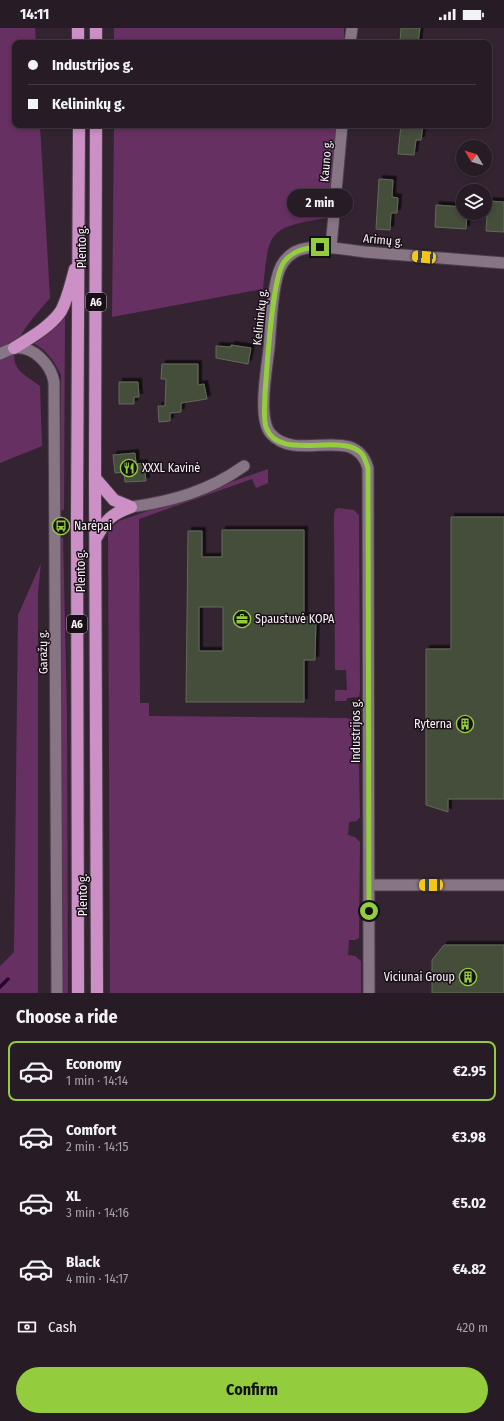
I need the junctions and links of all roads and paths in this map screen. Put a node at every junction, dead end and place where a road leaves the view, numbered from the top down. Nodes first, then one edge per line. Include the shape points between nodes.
1 (78, 28) edge
2 (96, 28) edge
3 (352, 28) edge
4 (78, 40) edge
5 (96, 40) edge
6 (350, 40) edge
7 (79, 128) edge
8 (96, 128) edge
9 (342, 128) edge
10 (331, 247) junction
11 (79, 254) junction
12 (504, 263) edge
13 (14, 348) junction
14 (0, 354) edge
15 (244, 466) dead end
16 (368, 468) joint
17 (95, 478) junction
18 (131, 507) junction
19 (95, 539) junction
20 (369, 885) junction
21 (504, 885) edge
22 (57, 993) edge
23 (78, 993) edge
24 (97, 993) edge
25 (370, 993) edge

1 - 4 highway
2 - 5 highway
3 - 6 street
7 - 11 highway, Plento g. / A6
8 - 17 highway, Plento g. / A6
9 - 10 street, Kauno g.
10 - 12 street, Arimų g. via 361,252
10 - 16 street, Kelininkų g. via 300,250 292,254 278,271 265,393 266,428 276,439 284,443 351,447 362,454
11 - 13 highway via 67,297 60,311 50,323
11 - 23 highway, Plento g. / A6
13 - 14 street
13 - 22 street, Garažų g. via 27,350 41,359 50,368 54,382
15 - 18 street via 224,481 203,490
16 - 20 street, Industrijos g.
17 - 18 highway via 114,500
17 - 19 highway, Plento g. / A6
18 - 19 highway via 114,513
19 - 24 highway, Plento g. / A6
20 - 21 street
20 - 25 street, Industrijos g.

